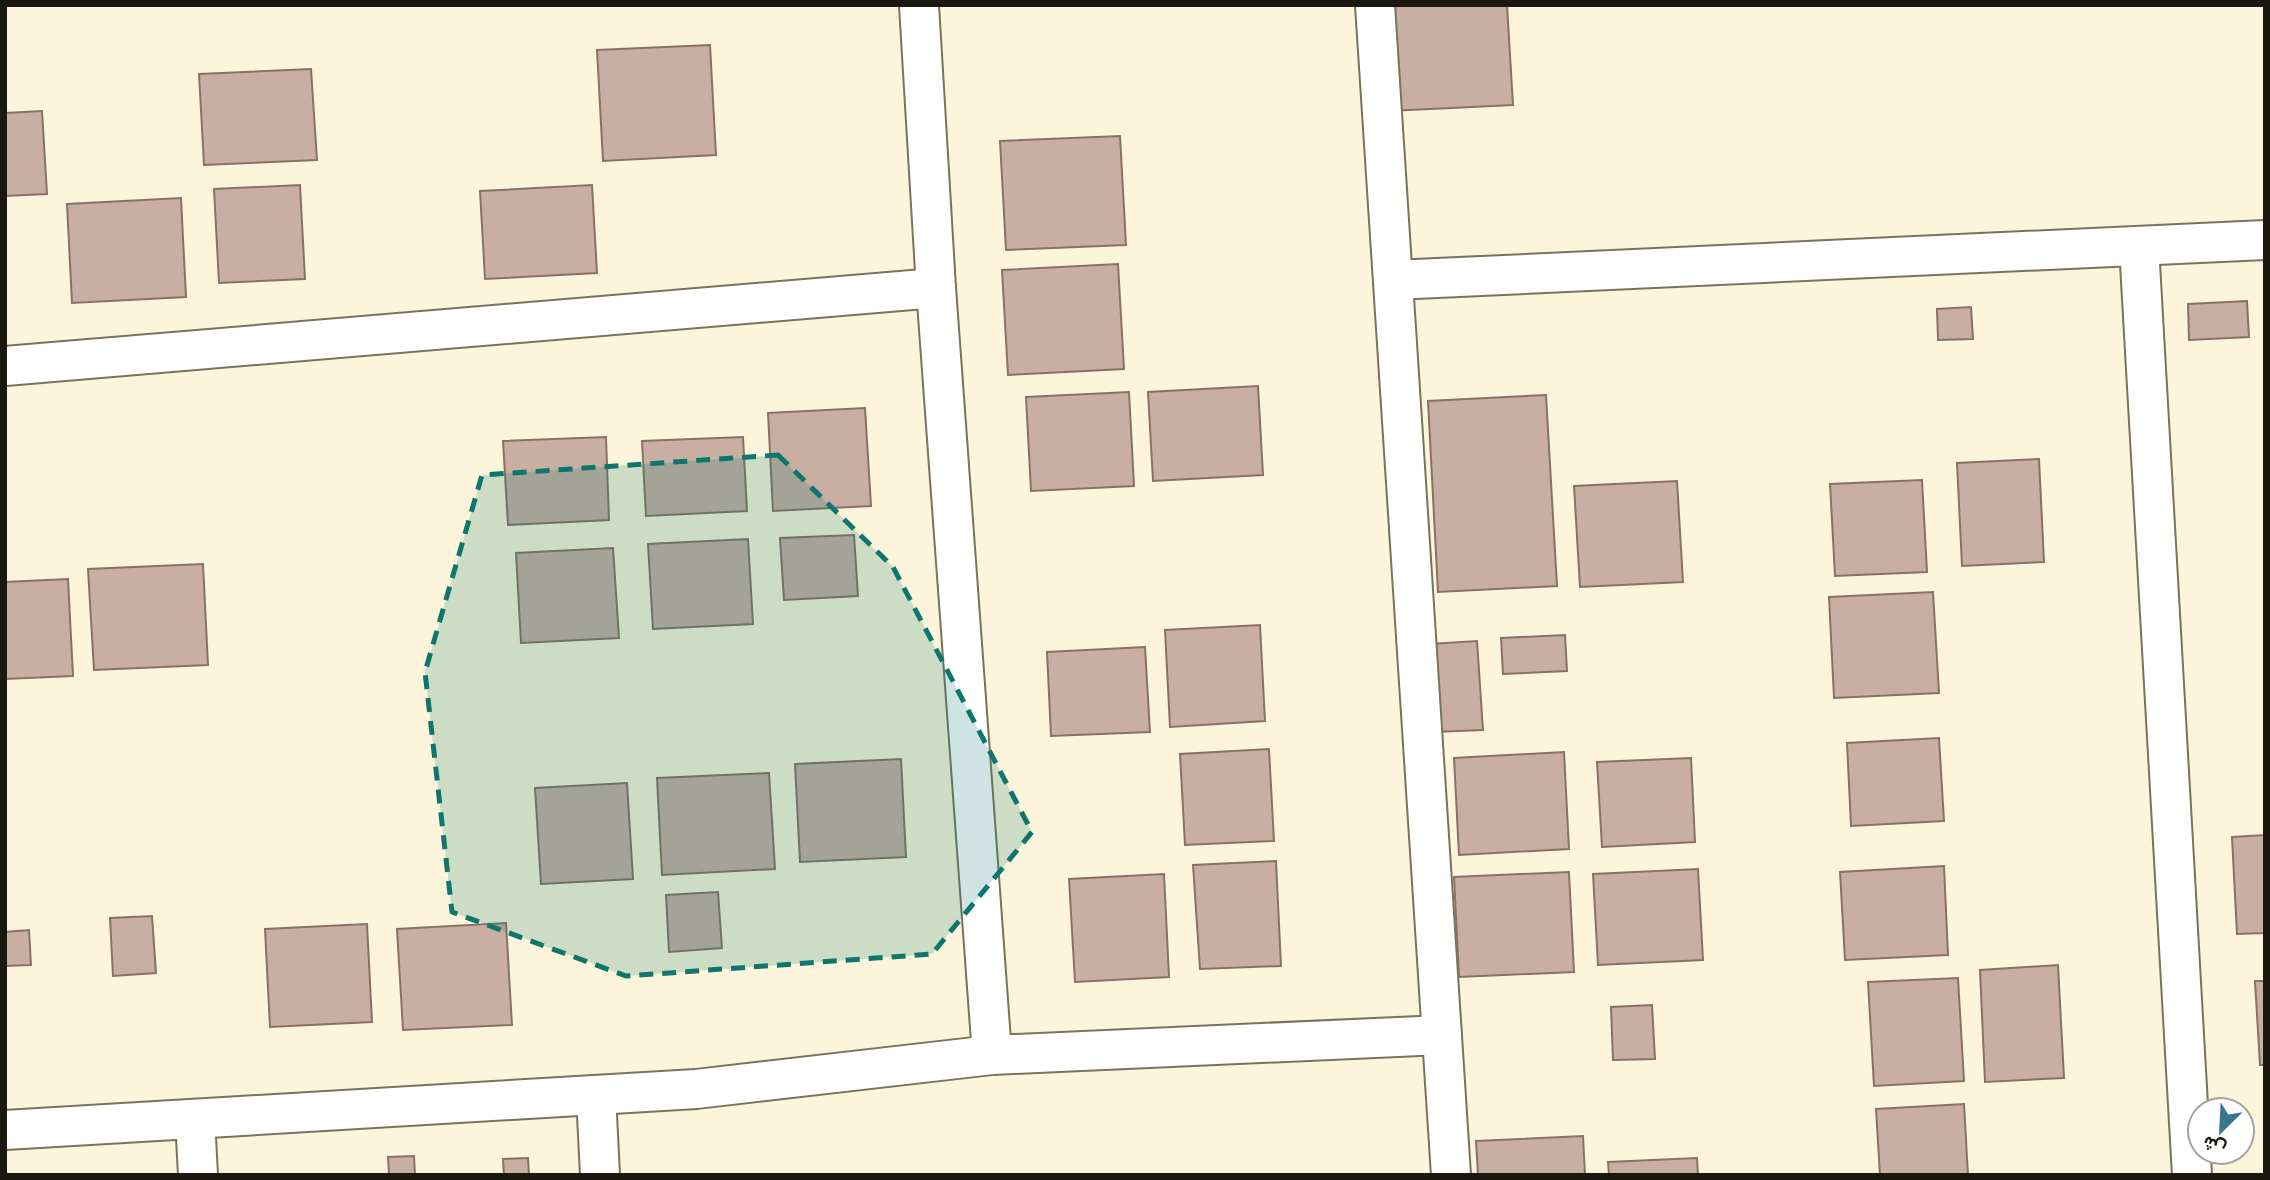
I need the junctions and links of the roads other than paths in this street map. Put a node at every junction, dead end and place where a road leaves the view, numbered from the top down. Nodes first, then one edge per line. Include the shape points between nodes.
1 (919, 5) edge
2 (1375, 5) edge
3 (2265, 240) edge
4 (2139, 246) junction
5 (1393, 280) junction
6 (936, 288) junction
7 (5, 366) edge
8 (1442, 1035) junction
9 (992, 1055) junction
10 (596, 1095) junction
11 (195, 1119) junction
12 (5, 1130) edge
13 (198, 1175) edge
14 (600, 1175) edge
15 (1451, 1175) edge
16 (2192, 1175) edge

1 - 6 street
2 - 5 street
3 - 4 street
4 - 5 street
4 - 16 street
5 - 8 street
6 - 7 street
6 - 9 street
8 - 9 street
8 - 15 street
9 - 10 street via 696,1089
10 - 11 street
10 - 14 street
11 - 12 street
11 - 13 street

